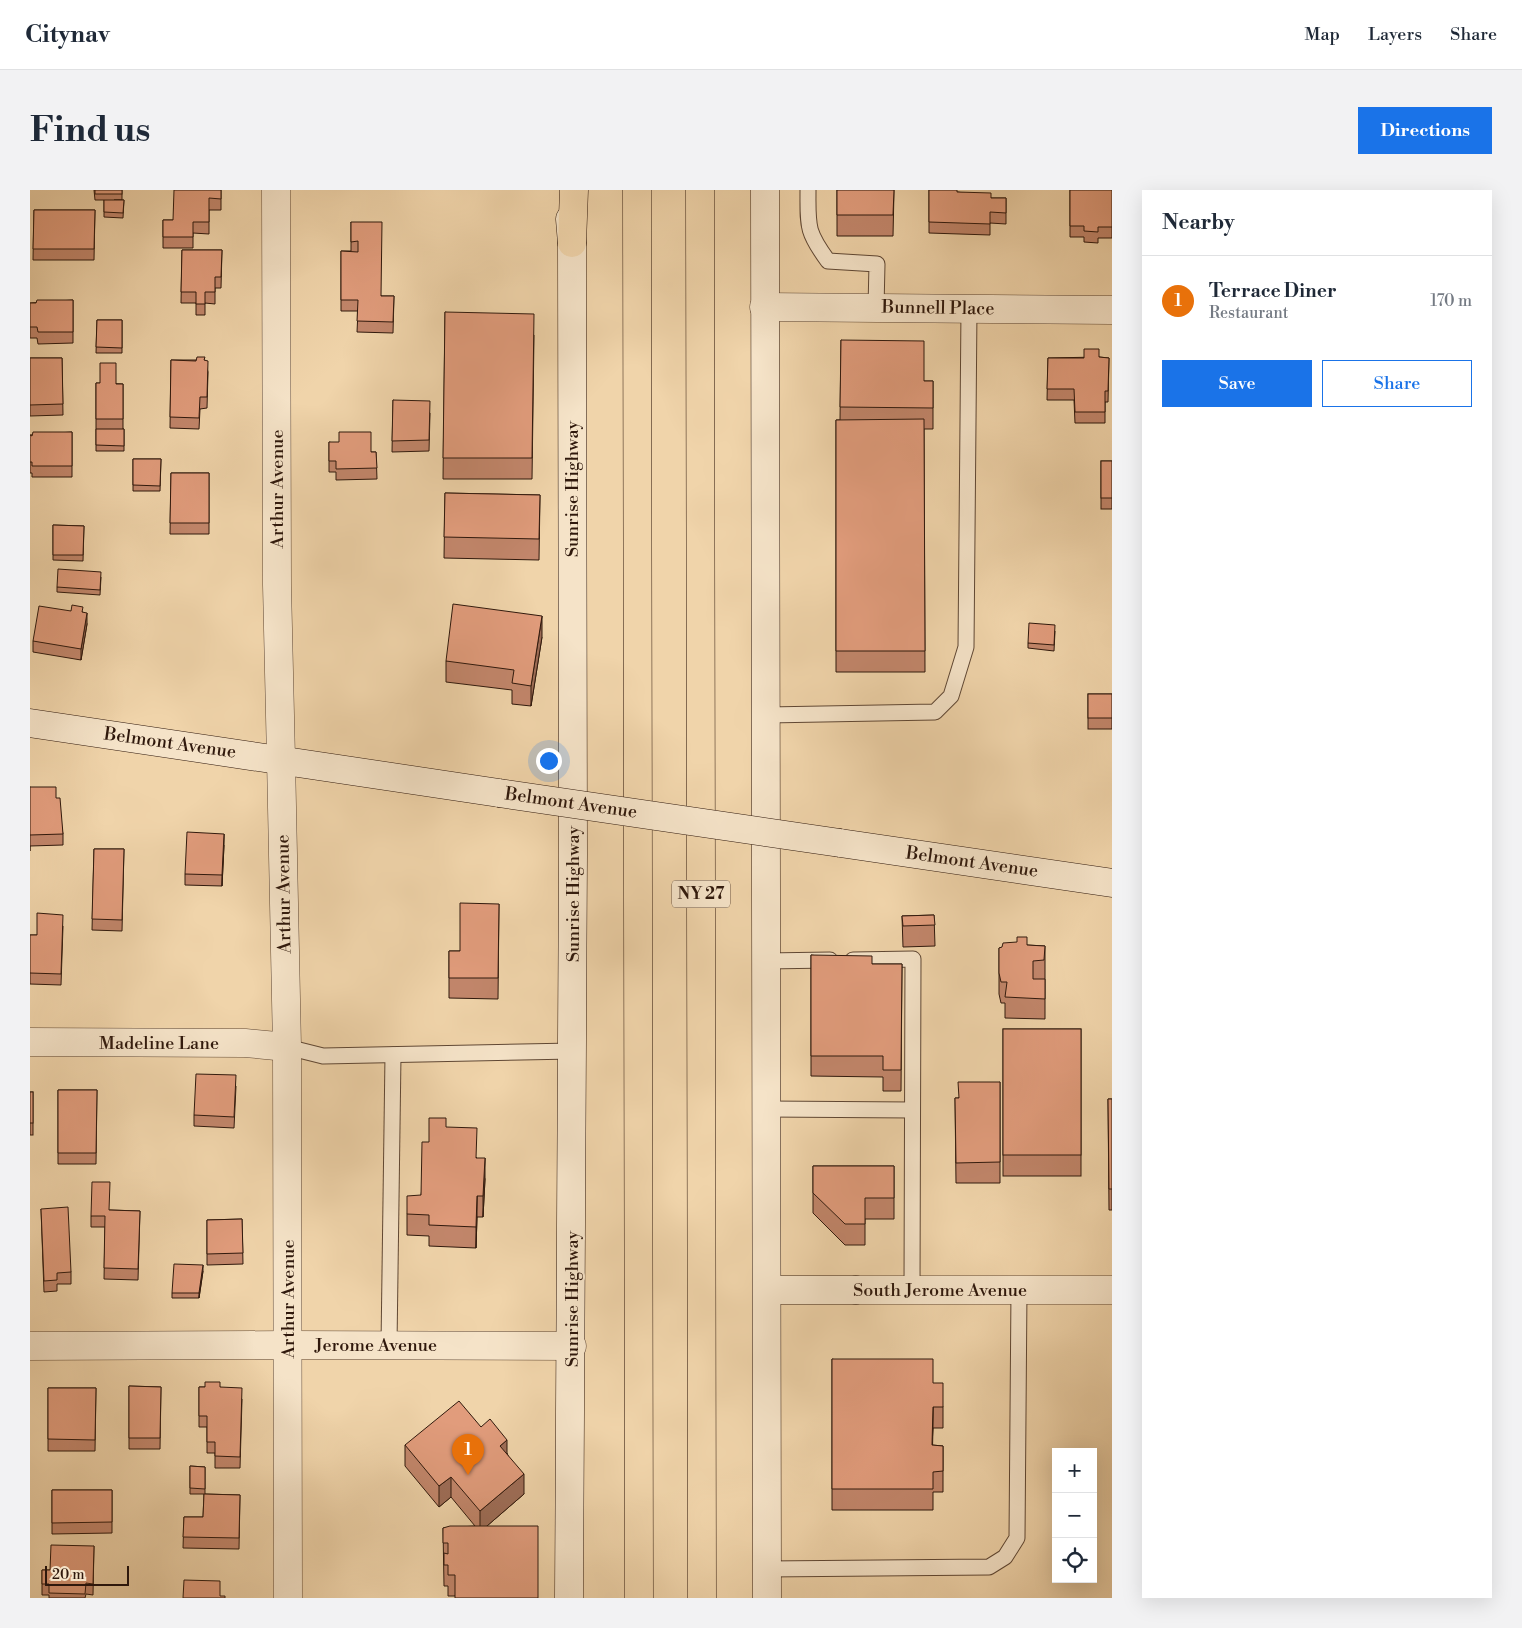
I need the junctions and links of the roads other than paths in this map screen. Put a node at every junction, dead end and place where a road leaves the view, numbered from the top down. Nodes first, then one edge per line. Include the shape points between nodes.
1 (276, 190) edge
2 (567, 190) edge
3 (574, 190) edge
4 (638, 190) edge
5 (700, 190) edge
6 (765, 190) edge
7 (808, 190) edge
8 (572, 243) junction
9 (764, 307) junction
10 (876, 308) junction
11 (968, 309) junction
12 (1112, 310) edge
13 (767, 715) junction
14 (30, 723) edge
15 (281, 759) junction
16 (1112, 883) edge
17 (766, 961) junction
18 (30, 1042) edge
19 (287, 1047) junction
20 (573, 1051) junction
21 (393, 1055) junction
22 (766, 1109) junction
23 (912, 1110) junction
24 (768, 1290) junction
25 (912, 1290) junction
26 (1019, 1290) junction
27 (1112, 1290) edge
28 (288, 1344) junction
29 (389, 1345) junction
30 (30, 1346) edge
31 (572, 1346) junction
32 (767, 1569) junction
33 (288, 1598) edge
34 (569, 1598) edge
35 (639, 1598) edge
36 (702, 1598) edge
37 (767, 1598) edge

1 - 15 main road, Arthur Avenue
2 - 8 main road, Sunrise Highway
3 - 8 highway
4 - 35 highway
5 - 36 highway, NY 27
6 - 9 main road
7 - 10 lane via 808,228 812,240 828,261 877,264
8 - 20 main road, Sunrise Highway
9 - 10 main road, Bunnell Place
9 - 13 main road
10 - 11 main road, Bunnell Place
11 - 12 main road, Bunnell Place
11 - 13 lane via 966,647 951,696 935,712
13 - 17 main road
14 - 15 main road, Belmont Avenue
15 - 16 main road, Belmont Avenue, bridge
15 - 19 main road, Arthur Avenue
17 - 22 main road
17 - 23 lane via 913,959
18 - 19 main road, Madeline Lane via 245,1043
19 - 21 lane via 323,1056
19 - 28 main road, Arthur Avenue
20 - 21 lane
20 - 31 main road, Sunrise Highway
21 - 29 lane
22 - 23 lane
22 - 24 main road
23 - 25 lane
24 - 25 main road, South Jerome Avenue
24 - 32 main road
25 - 26 main road, South Jerome Avenue
26 - 27 main road, South Jerome Avenue
26 - 32 lane via 1017,1538 1005,1557 989,1567
28 - 29 main road, Jerome Avenue
28 - 30 main road, Jerome Avenue
28 - 33 main road, Arthur Avenue
29 - 31 main road, Jerome Avenue
31 - 34 main road, Sunrise Highway
32 - 37 main road

